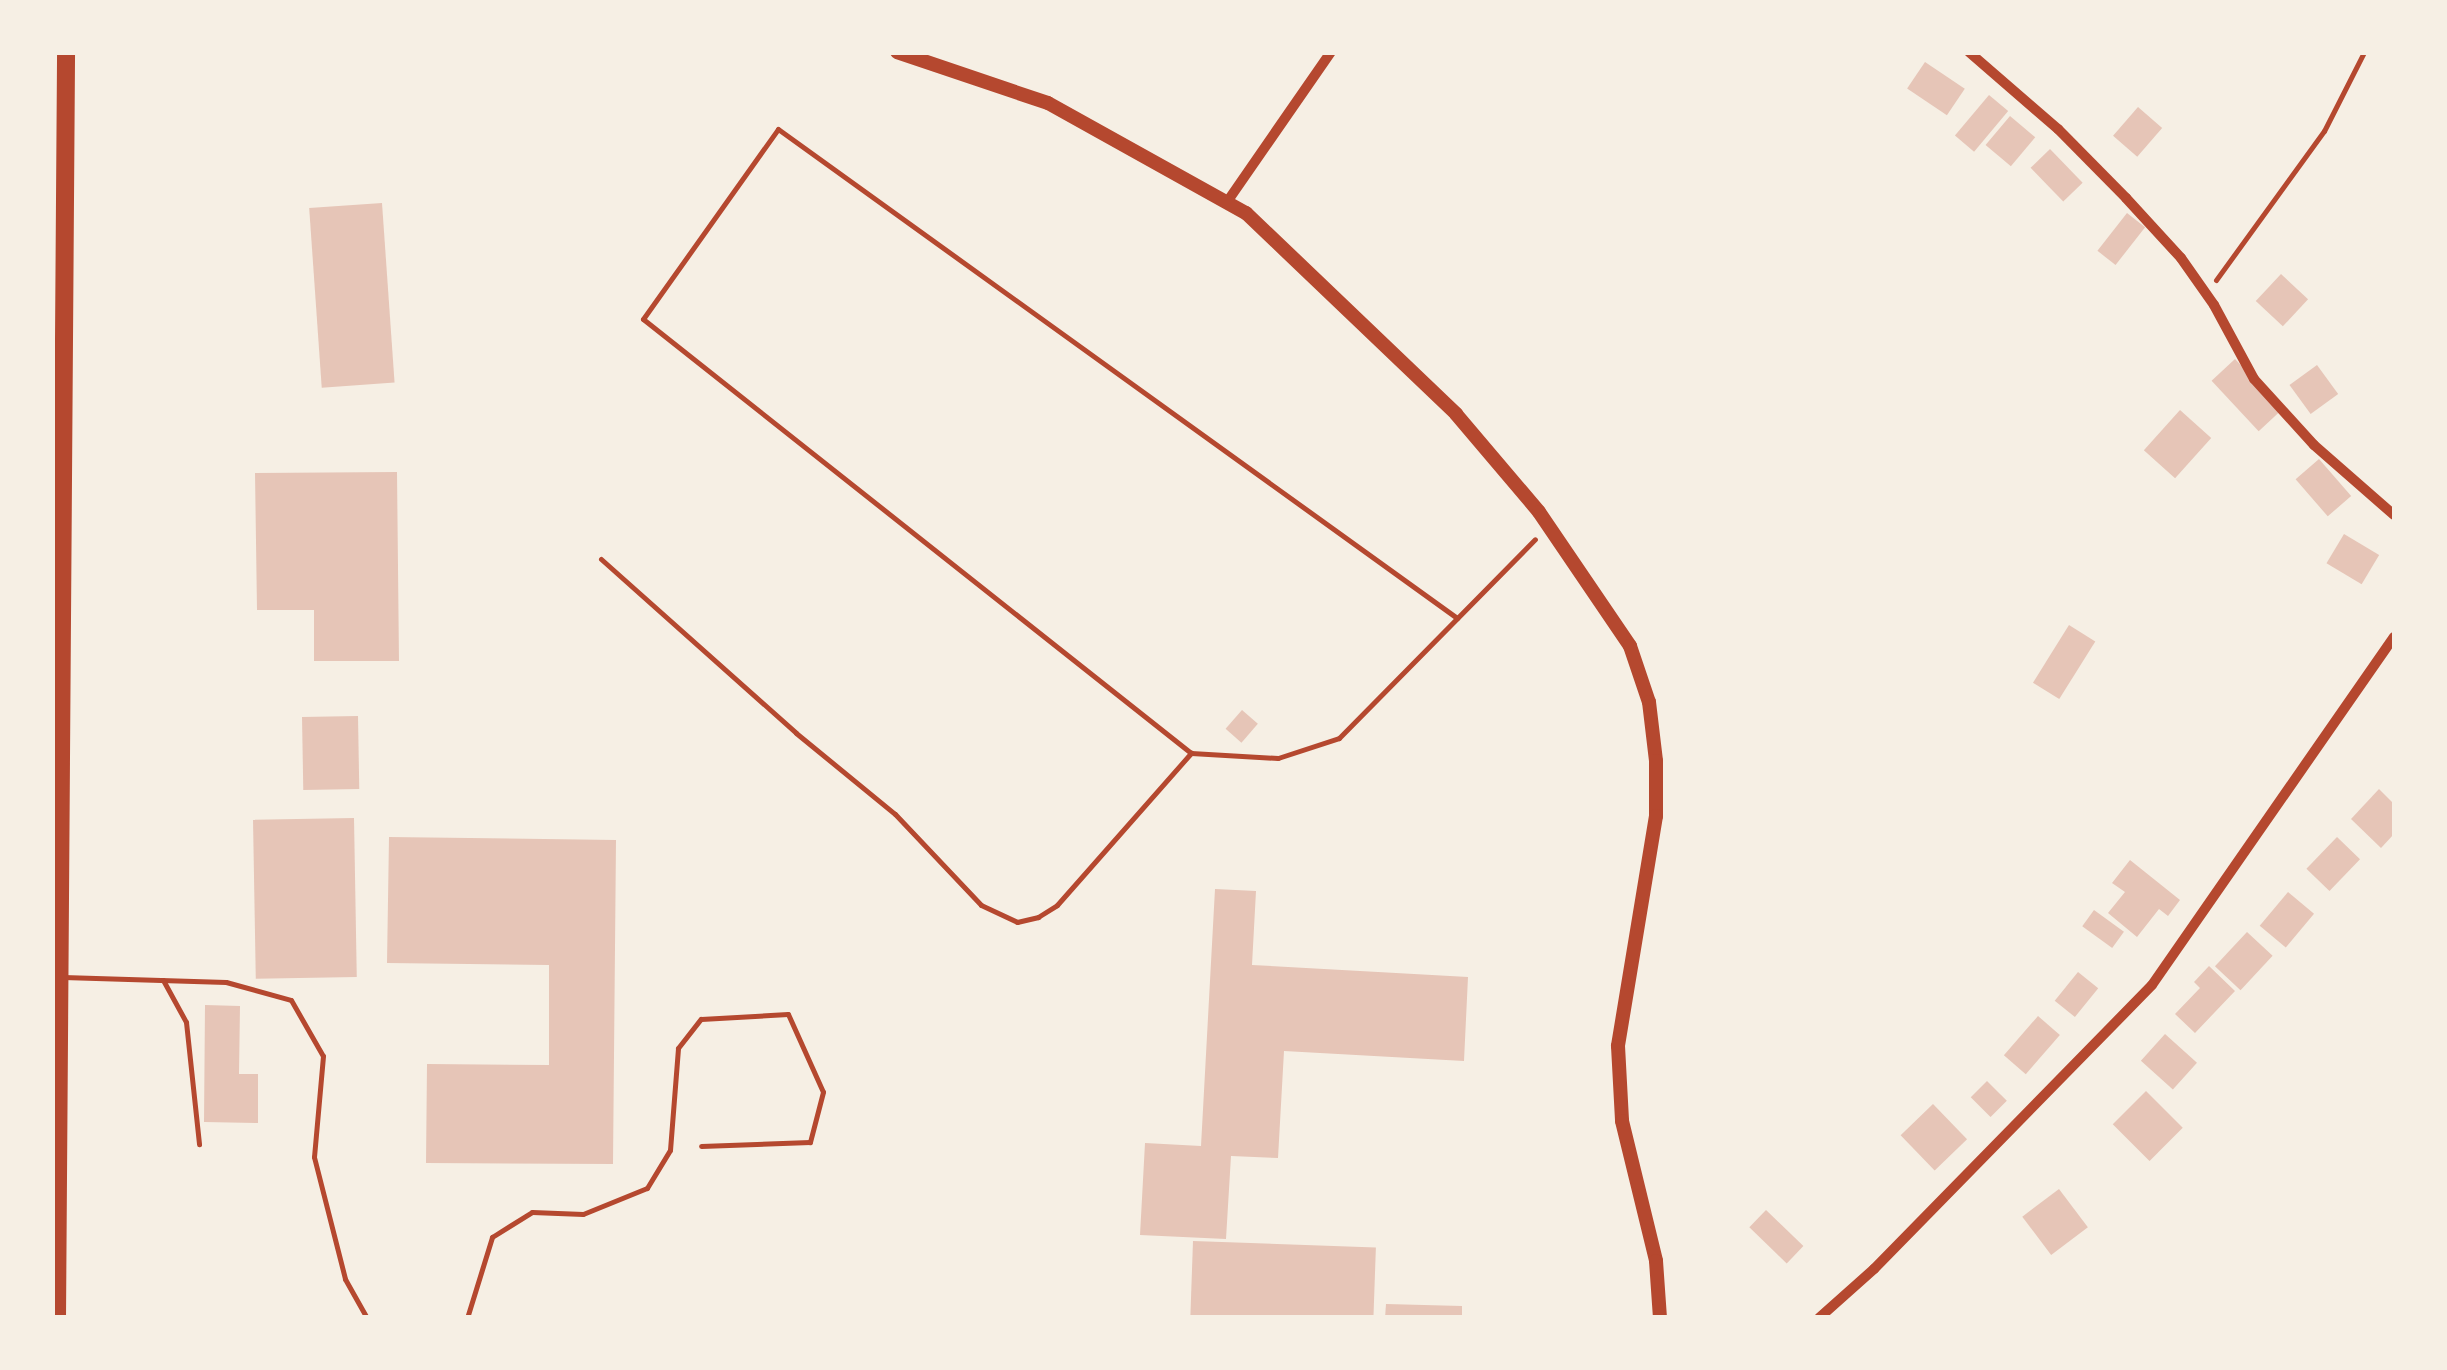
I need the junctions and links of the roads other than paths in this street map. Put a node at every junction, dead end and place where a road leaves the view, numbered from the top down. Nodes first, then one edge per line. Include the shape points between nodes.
1 (66, 52) edge
2 (897, 52) edge
3 (1331, 52) edge
4 (1969, 52) edge
5 (1227, 202) junction
6 (2394, 515) edge
7 (2394, 638) edge
8 (60, 977) junction
9 (163, 980) junction
10 (199, 1144) dead end
11 (702, 1146) dead end
12 (57, 1318) edge
13 (367, 1318) edge
14 (467, 1318) edge
15 (1660, 1318) edge
16 (1819, 1318) edge

1 - 8 highway
2 - 5 street via 1048,103
3 - 5 street
4 - 6 street via 2086,156 2181,258 2254,379
5 - 15 street via 1252,218 1456,414 1548,526 1630,646 1649,702 1656,816 1618,1046 1622,1121 1656,1260
7 - 16 street via 2152,985
8 - 9 lane
8 - 12 highway
9 - 10 lane via 186,1022
9 - 13 lane via 226,982 291,1000 323,1056 314,1158 345,1279
11 - 14 lane via 810,1142 823,1092 788,1014 701,1019 678,1048 670,1150 647,1188 583,1214 532,1212 492,1236

